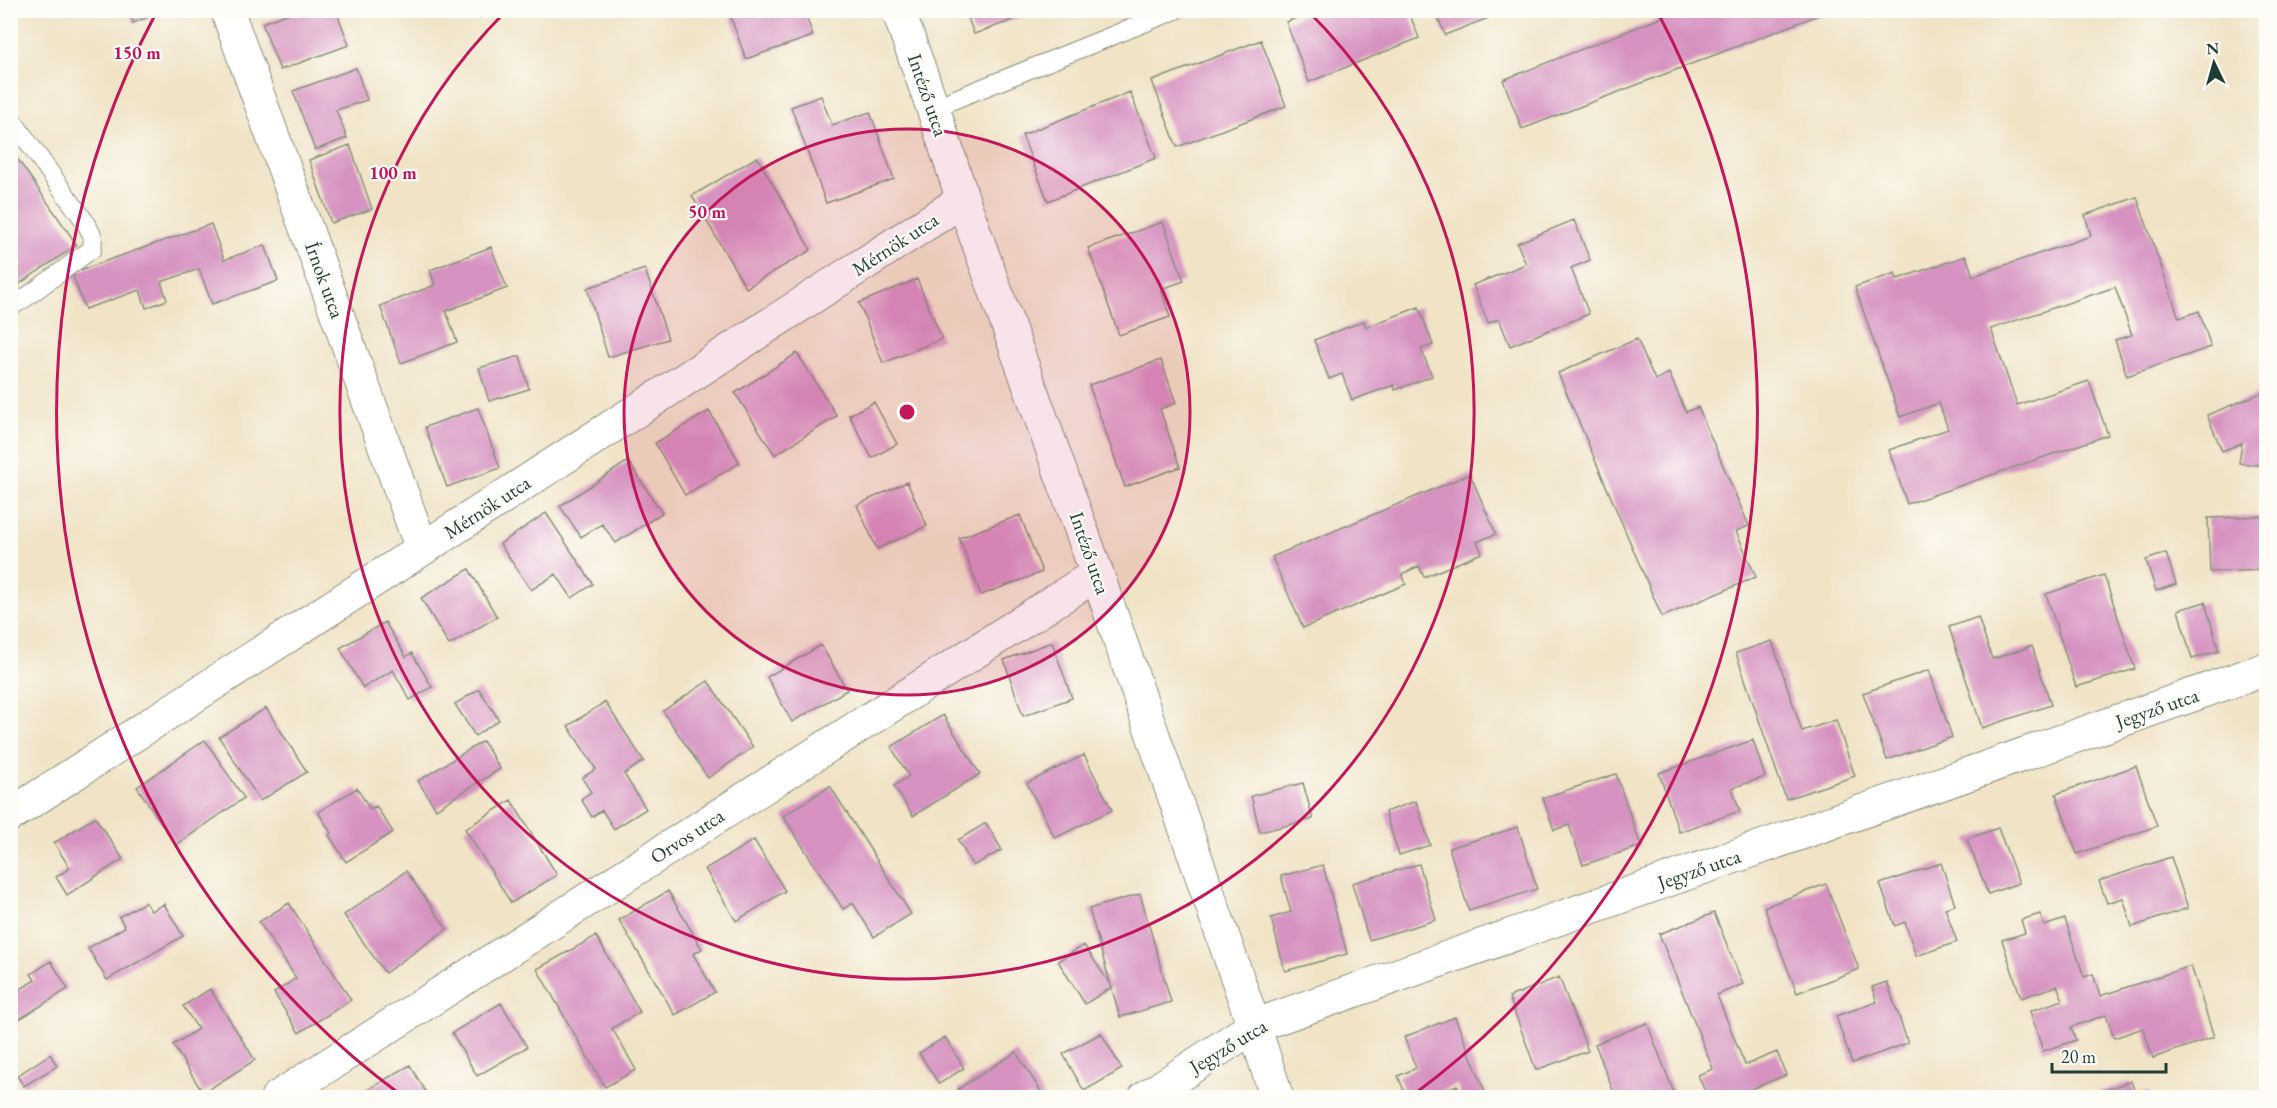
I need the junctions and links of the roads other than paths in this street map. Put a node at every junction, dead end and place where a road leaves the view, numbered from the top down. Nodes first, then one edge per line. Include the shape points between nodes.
1 (227, 10) edge
2 (898, 10) edge
3 (1176, 10) edge
4 (933, 108) junction
5 (10, 117) edge
6 (963, 200) junction
7 (10, 306) edge
8 (422, 549) junction
9 (1097, 574) junction
10 (2266, 669) edge
11 (10, 815) edge
12 (1254, 1026) junction
13 (276, 1098) edge
14 (1145, 1098) edge
15 (1277, 1098) edge

1 - 8 street, Írnok utca
2 - 4 street, Intéző utca
3 - 4 lane
4 - 6 street, Intéző utca
5 - 7 lane via 93,237 92,249
6 - 8 street, Mérnök utca
6 - 9 street, Intéző utca
8 - 11 street, Mérnök utca
9 - 12 street, Intéző utca
9 - 13 street, Orvos utca
10 - 12 street, Jegyző utca
12 - 14 street, Jegyző utca
12 - 15 street, Intéző utca

